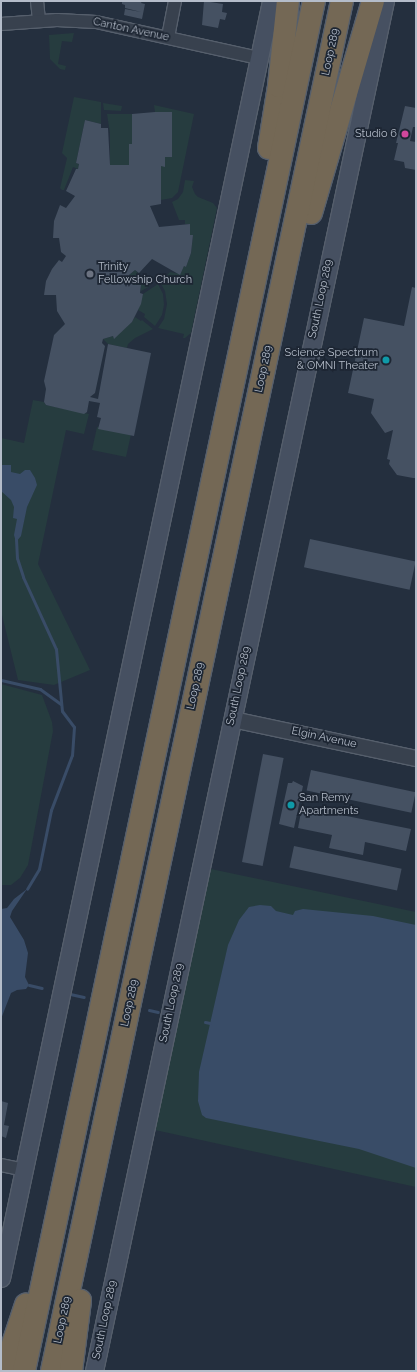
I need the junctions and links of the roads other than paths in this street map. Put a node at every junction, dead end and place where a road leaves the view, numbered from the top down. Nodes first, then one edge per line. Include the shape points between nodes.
1 (37, 1) edge
2 (175, 1) edge
3 (271, 1) edge
4 (288, 1) edge
5 (314, 1) edge
6 (342, 1) edge
7 (373, 1) edge
8 (385, 1) edge
9 (39, 21) junction
10 (1, 24) edge
11 (168, 37) junction
12 (258, 58) junction
13 (283, 281) junction
14 (249, 308) junction
15 (232, 719) junction
16 (416, 758) edge
17 (122, 1040) junction
18 (1, 1165) edge
19 (24, 1170) junction
20 (56, 1220) junction
21 (1, 1278) edge
22 (4, 1371) edge
23 (24, 1371) edge
24 (52, 1371) edge
25 (71, 1371) edge
26 (94, 1371) edge

1 - 9 street
2 - 11 street
3 - 12 main road
4 - 14 highway via 258,215
5 - 14 highway
6 - 13 highway, Loop 289
7 - 13 highway via 306,230
8 - 15 main road, South Loop 289
9 - 10 street, Canton Avenue
9 - 11 street, Canton Avenue via 96,22
11 - 12 street, Canton Avenue
12 - 19 main road
13 - 17 highway, Loop 289
14 - 20 highway
15 - 16 street, Elgin Avenue
15 - 26 main road, South Loop 289
17 - 24 highway, Loop 289
17 - 25 highway
18 - 19 street
19 - 21 main road
20 - 22 highway
20 - 23 highway

